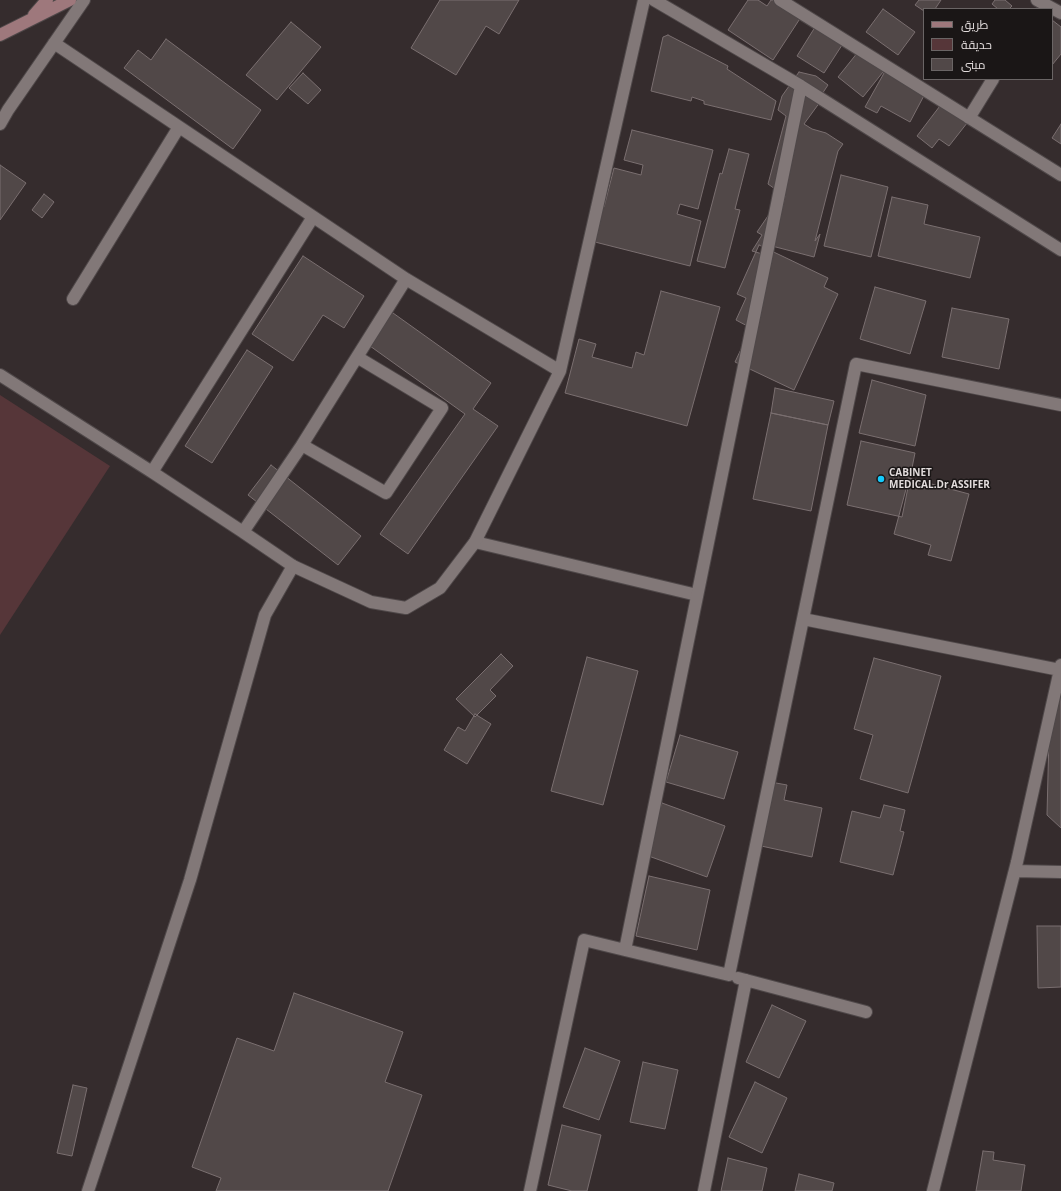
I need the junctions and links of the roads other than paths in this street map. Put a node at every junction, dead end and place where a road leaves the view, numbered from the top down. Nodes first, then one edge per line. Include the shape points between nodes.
1 (47, 0) edge
2 (70, 0) edge
3 (84, 0) edge
4 (644, 0) edge
5 (654, 0) edge
6 (780, 0) edge
7 (1039, 4) edge
8 (1049, 8) edge
9 (29, 20) junction
10 (0, 36) edge
11 (54, 43) junction
12 (992, 80) edge
13 (801, 86) junction
14 (970, 118) junction
15 (0, 124) edge
16 (179, 127) junction
17 (1061, 175) edge
18 (313, 217) junction
19 (1061, 250) edge
20 (406, 279) junction
21 (73, 299) dead end
22 (357, 357) junction
23 (560, 371) junction
24 (0, 375) edge
25 (1061, 405) edge
26 (302, 445) junction
27 (152, 472) junction
28 (243, 532) junction
29 (474, 542) junction
30 (293, 566) junction
31 (697, 595) junction
32 (803, 619) junction
33 (1060, 668) edge
34 (1015, 871) junction
35 (1061, 872) edge
36 (625, 950) junction
37 (729, 975) junction
38 (746, 980) junction
39 (866, 1012) dead end
40 (88, 1191) edge
41 (530, 1191) edge
42 (704, 1191) edge
43 (933, 1191) edge

1 - 9 street
2 - 9 street
3 - 11 street
4 - 23 street
5 - 13 street
6 - 14 street
7 - 8 street
9 - 10 street
11 - 15 street
11 - 16 street
12 - 14 street
13 - 19 street
13 - 31 street
14 - 17 street
16 - 18 street
16 - 21 street
18 - 20 street
18 - 27 street
20 - 22 street
20 - 23 street
22 - 26 street
22 - 26 street via 442,408 386,493
23 - 29 street
24 - 27 street
25 - 32 street via 856,364
26 - 28 street
27 - 28 street
28 - 30 street
29 - 30 street via 440,588 406,608 371,602
29 - 31 street
30 - 40 street via 265,615 190,880
31 - 36 street
32 - 33 street
32 - 37 street
33 - 34 street
34 - 35 street
34 - 43 street
36 - 37 street
36 - 41 street via 584,940
37 - 38 street
38 - 39 street
38 - 42 street

